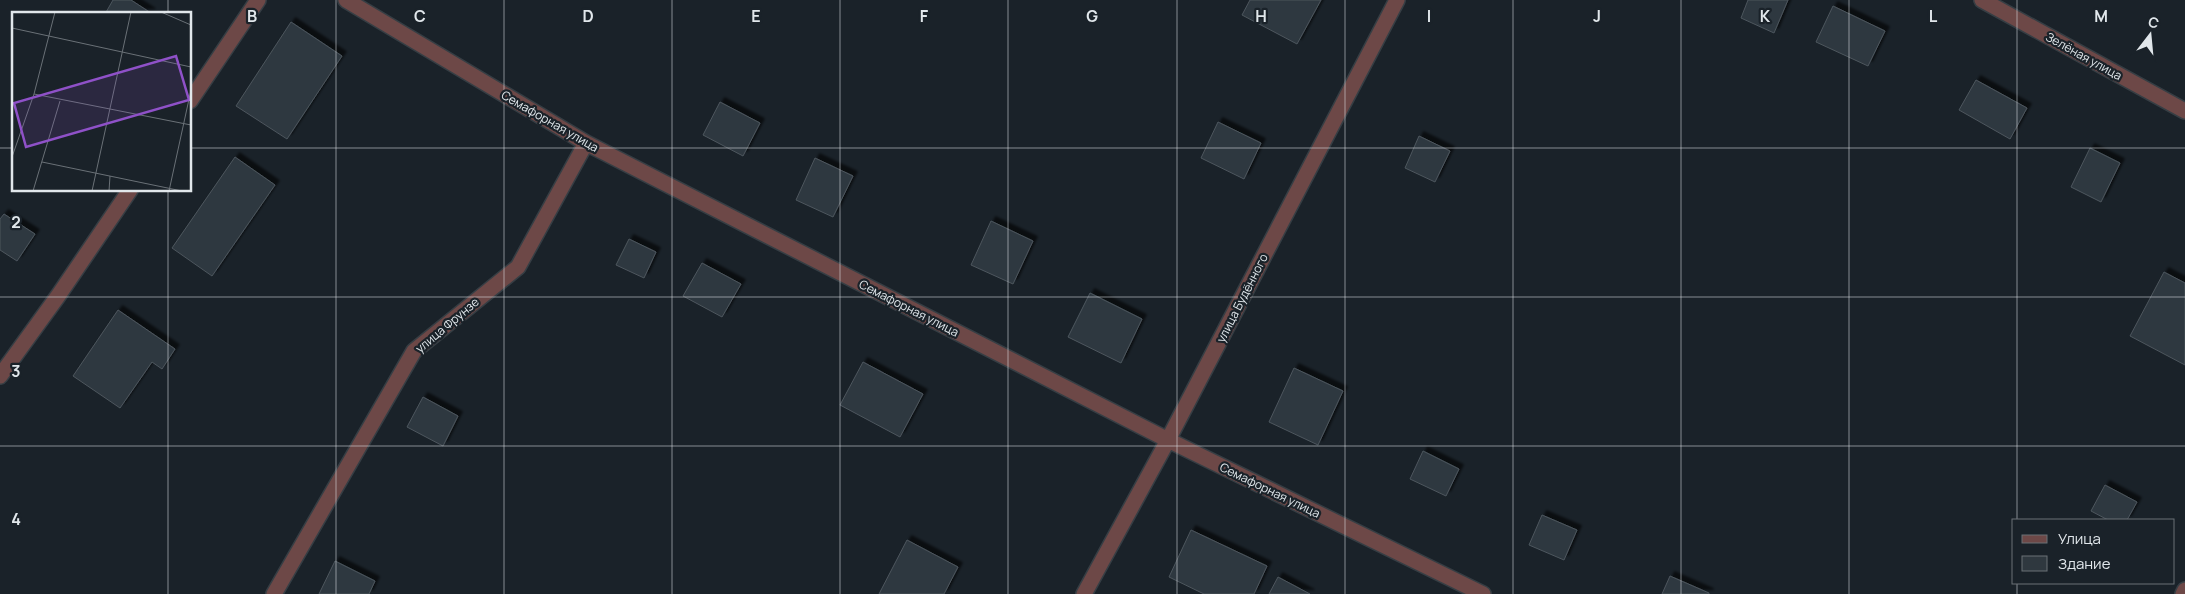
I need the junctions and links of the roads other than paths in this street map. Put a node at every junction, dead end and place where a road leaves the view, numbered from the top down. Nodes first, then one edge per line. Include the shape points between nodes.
1 (258, 0) edge
2 (346, 0) edge
3 (1397, 0) edge
4 (1982, 0) edge
5 (191, 100) edge
6 (2185, 111) edge
7 (586, 143) junction
8 (129, 191) edge
9 (0, 376) edge
10 (1168, 440) junction
11 (2185, 590) edge
12 (274, 594) edge
13 (1084, 594) edge
14 (1484, 594) edge
15 (2183, 594) edge

1 - 5 street
2 - 7 street, Семафорная улица
3 - 10 street, улица Будённого
4 - 6 street, Зелёная улица
7 - 10 street, Семафорная улица
7 - 12 street, улица Фрунзе via 518,267 414,352
8 - 9 street
10 - 13 street, улица Будённого
10 - 14 street, Семафорная улица
11 - 15 street

